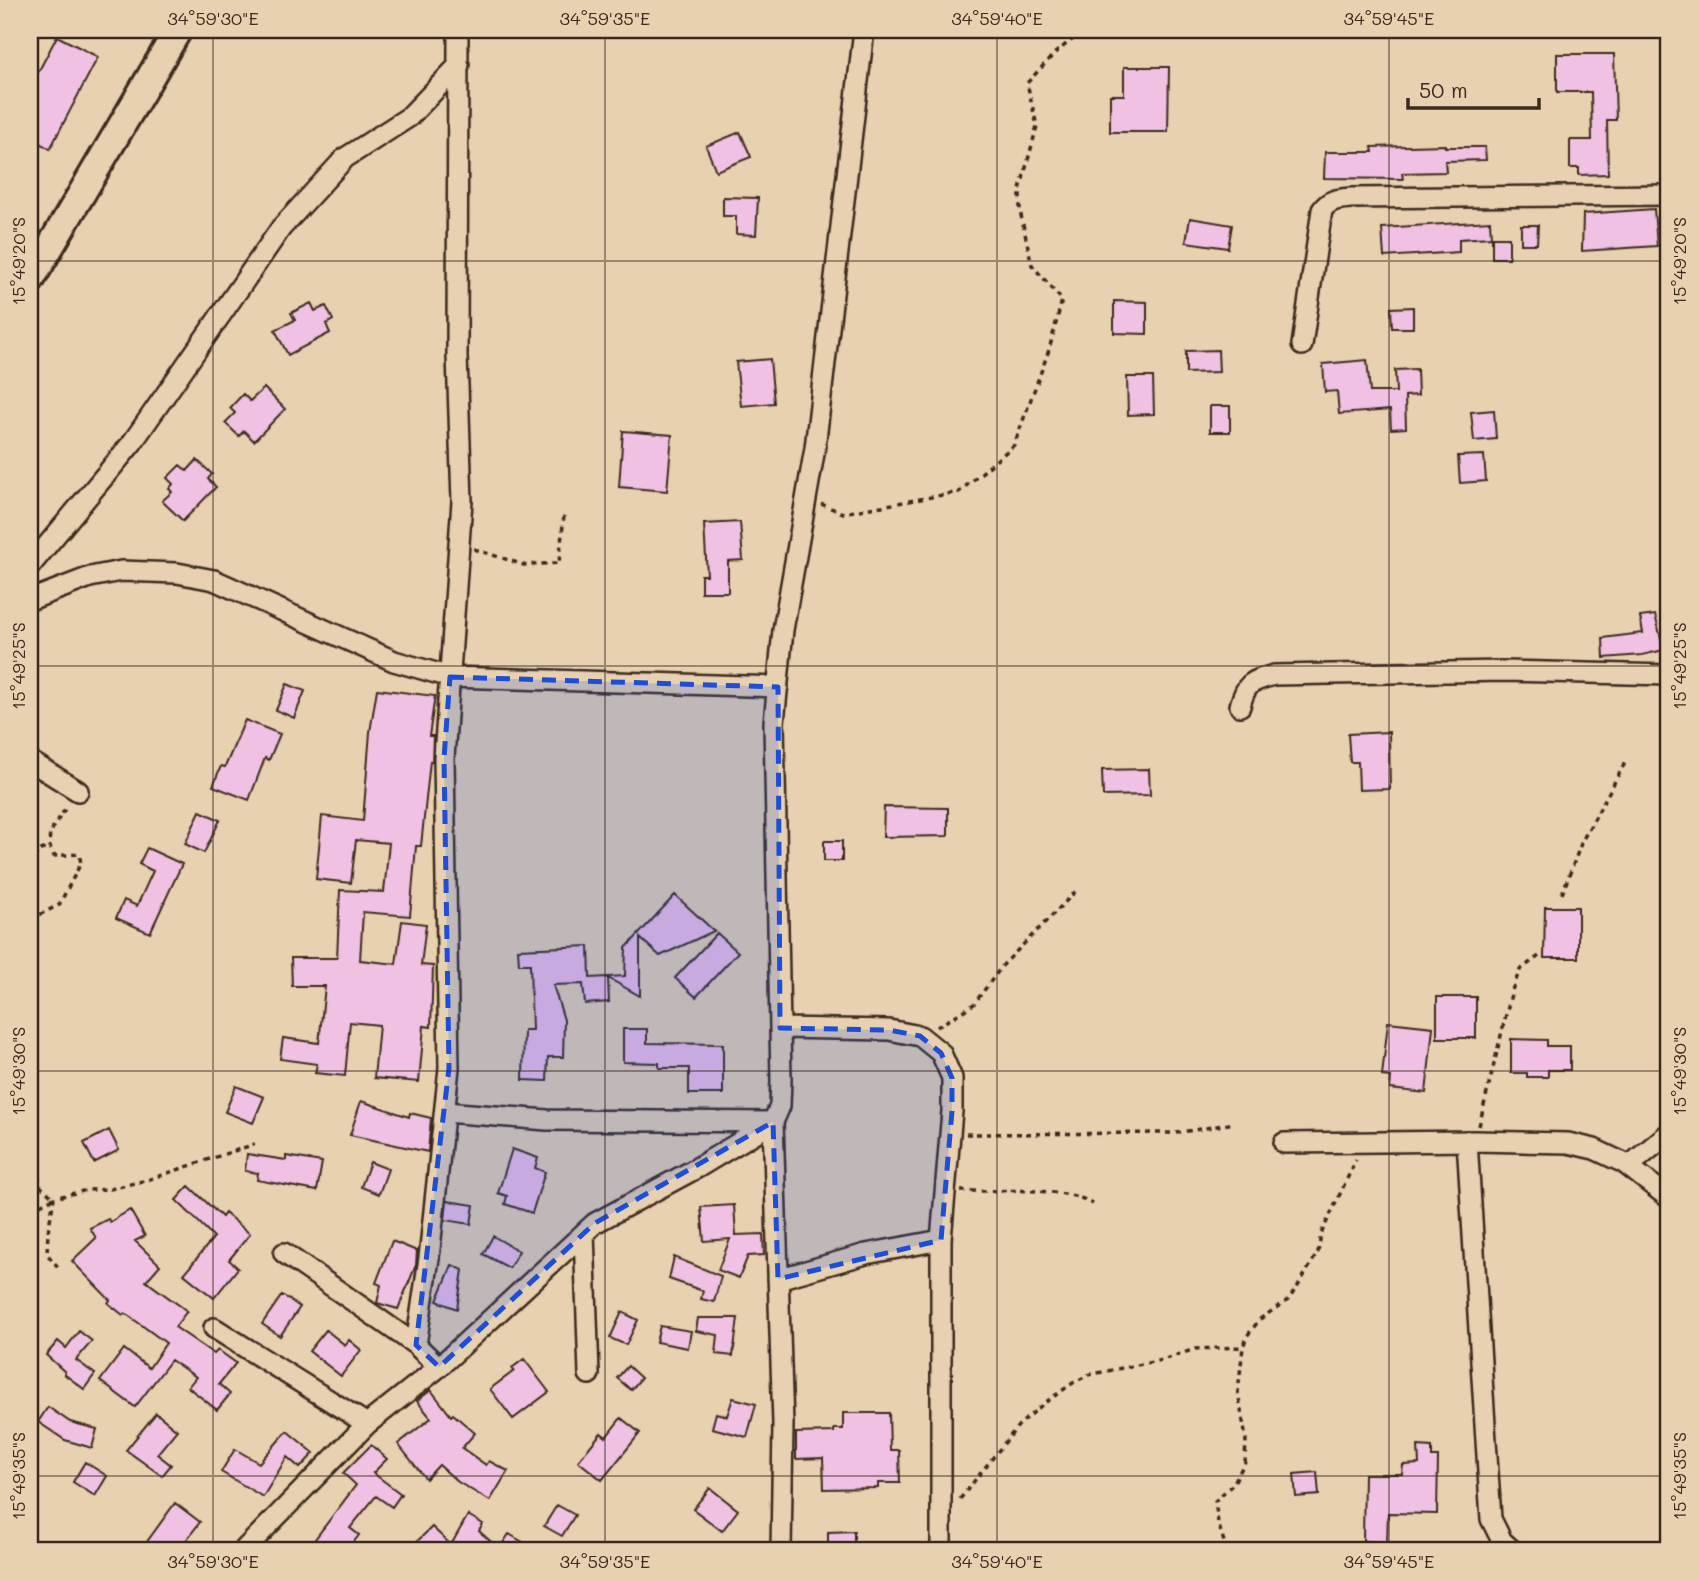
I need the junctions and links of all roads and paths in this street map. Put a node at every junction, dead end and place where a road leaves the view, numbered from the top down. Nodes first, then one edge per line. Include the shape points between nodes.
1 (178, 30) edge
2 (458, 30) edge
3 (864, 30) edge
4 (1082, 32) dead end
5 (459, 65) junction
6 (1669, 195) edge
7 (30, 281) edge
8 (1302, 345) dead end
9 (806, 498) junction
10 (564, 515) dead end
11 (459, 545) junction
12 (30, 566) edge
13 (30, 600) edge
14 (1669, 676) edge
15 (450, 677) junction
16 (778, 687) junction
17 (1240, 706) dead end
18 (30, 761) edge
19 (1625, 763) dead end
20 (74, 795) joint
21 (49, 847) junction
22 (30, 867) edge
23 (1078, 889) dead end
24 (1562, 894) dead end
25 (30, 916) edge
26 (1539, 956) dead end
27 (30, 965) edge
28 (30, 972) edge
29 (780, 1028) junction
30 (920, 1036) junction
31 (445, 1112) junction
32 (773, 1122) junction
33 (1235, 1124) dead end
34 (1669, 1133) edge
35 (950, 1134) junction
36 (1471, 1141) junction
37 (1365, 1142) junction
38 (1284, 1143) dead end
39 (255, 1144) dead end
40 (1629, 1166) junction
41 (30, 1168) edge
42 (945, 1191) junction
43 (54, 1198) junction
44 (1669, 1198) edge
45 (1093, 1204) dead end
46 (30, 1210) edge
47 (584, 1233) junction
48 (941, 1240) junction
49 (284, 1253) dead end
50 (58, 1267) dead end
51 (778, 1279) junction
52 (214, 1328) dead end
53 (416, 1345) junction
54 (1243, 1347) junction
55 (439, 1367) junction
56 (589, 1374) dead end
57 (367, 1424) junction
58 (941, 1522) junction
59 (243, 1551) edge
60 (781, 1551) edge
61 (941, 1551) edge
62 (1227, 1551) edge
63 (1513, 1551) edge

1 - 7 street
2 - 5 street
3 - 9 street
4 - 9 path via 1027,83 1037,126 1020,190 1020,211 1032,265 1062,300 1014,445 959,492 843,513
5 - 11 street
5 - 12 street via 409,117 345,158 281,228 132,443
6 - 8 street via 1336,199 1322,210
9 - 16 street
10 - 11 path via 558,563 524,565
11 - 15 street
13 - 15 street via 90,577 121,571 177,573 214,580 394,661
14 - 17 street via 1506,671 1274,675 1252,681
15 - 16 street
15 - 31 street via 444,758 449,1068
16 - 29 street via 774,723
18 - 20 street
19 - 24 path via 1582,841
20 - 21 path via 50,832
21 - 22 path via 38,851
21 - 25 path via 54,856 79,854 80,863 59,905
23 - 30 path via 1002,966 974,1004
26 - 36 path via 1520,970 1512,990
27 - 28 path via 34,968
29 - 30 street via 888,1030
29 - 32 street via 780,1106
30 - 35 street via 941,1054 952,1078
31 - 32 street via 547,1120
31 - 53 street
32 - 47 street
32 - 51 street
33 - 35 path via 1176,1133
34 - 40 street
35 - 42 street
36 - 37 street
36 - 40 street via 1568,1143 1594,1149
36 - 63 street via 1491,1519
37 - 38 street
37 - 54 path via 1309,1268 1288,1300 1253,1326
39 - 43 path via 147,1180
40 - 44 street
41 - 43 path
42 - 45 path via 1063,1193
42 - 48 street
43 - 46 path
43 - 50 path via 47,1254
47 - 55 street
47 - 56 street
48 - 51 street via 866,1254
48 - 58 street
49 - 53 street
51 - 60 street
52 - 57 street
53 - 55 street
54 - 58 path via 1195,1349 1088,1375 1073,1383 1018,1426
54 - 62 path via 1238,1392 1245,1462 1233,1484 1215,1501
55 - 57 street
57 - 59 street
58 - 61 street

